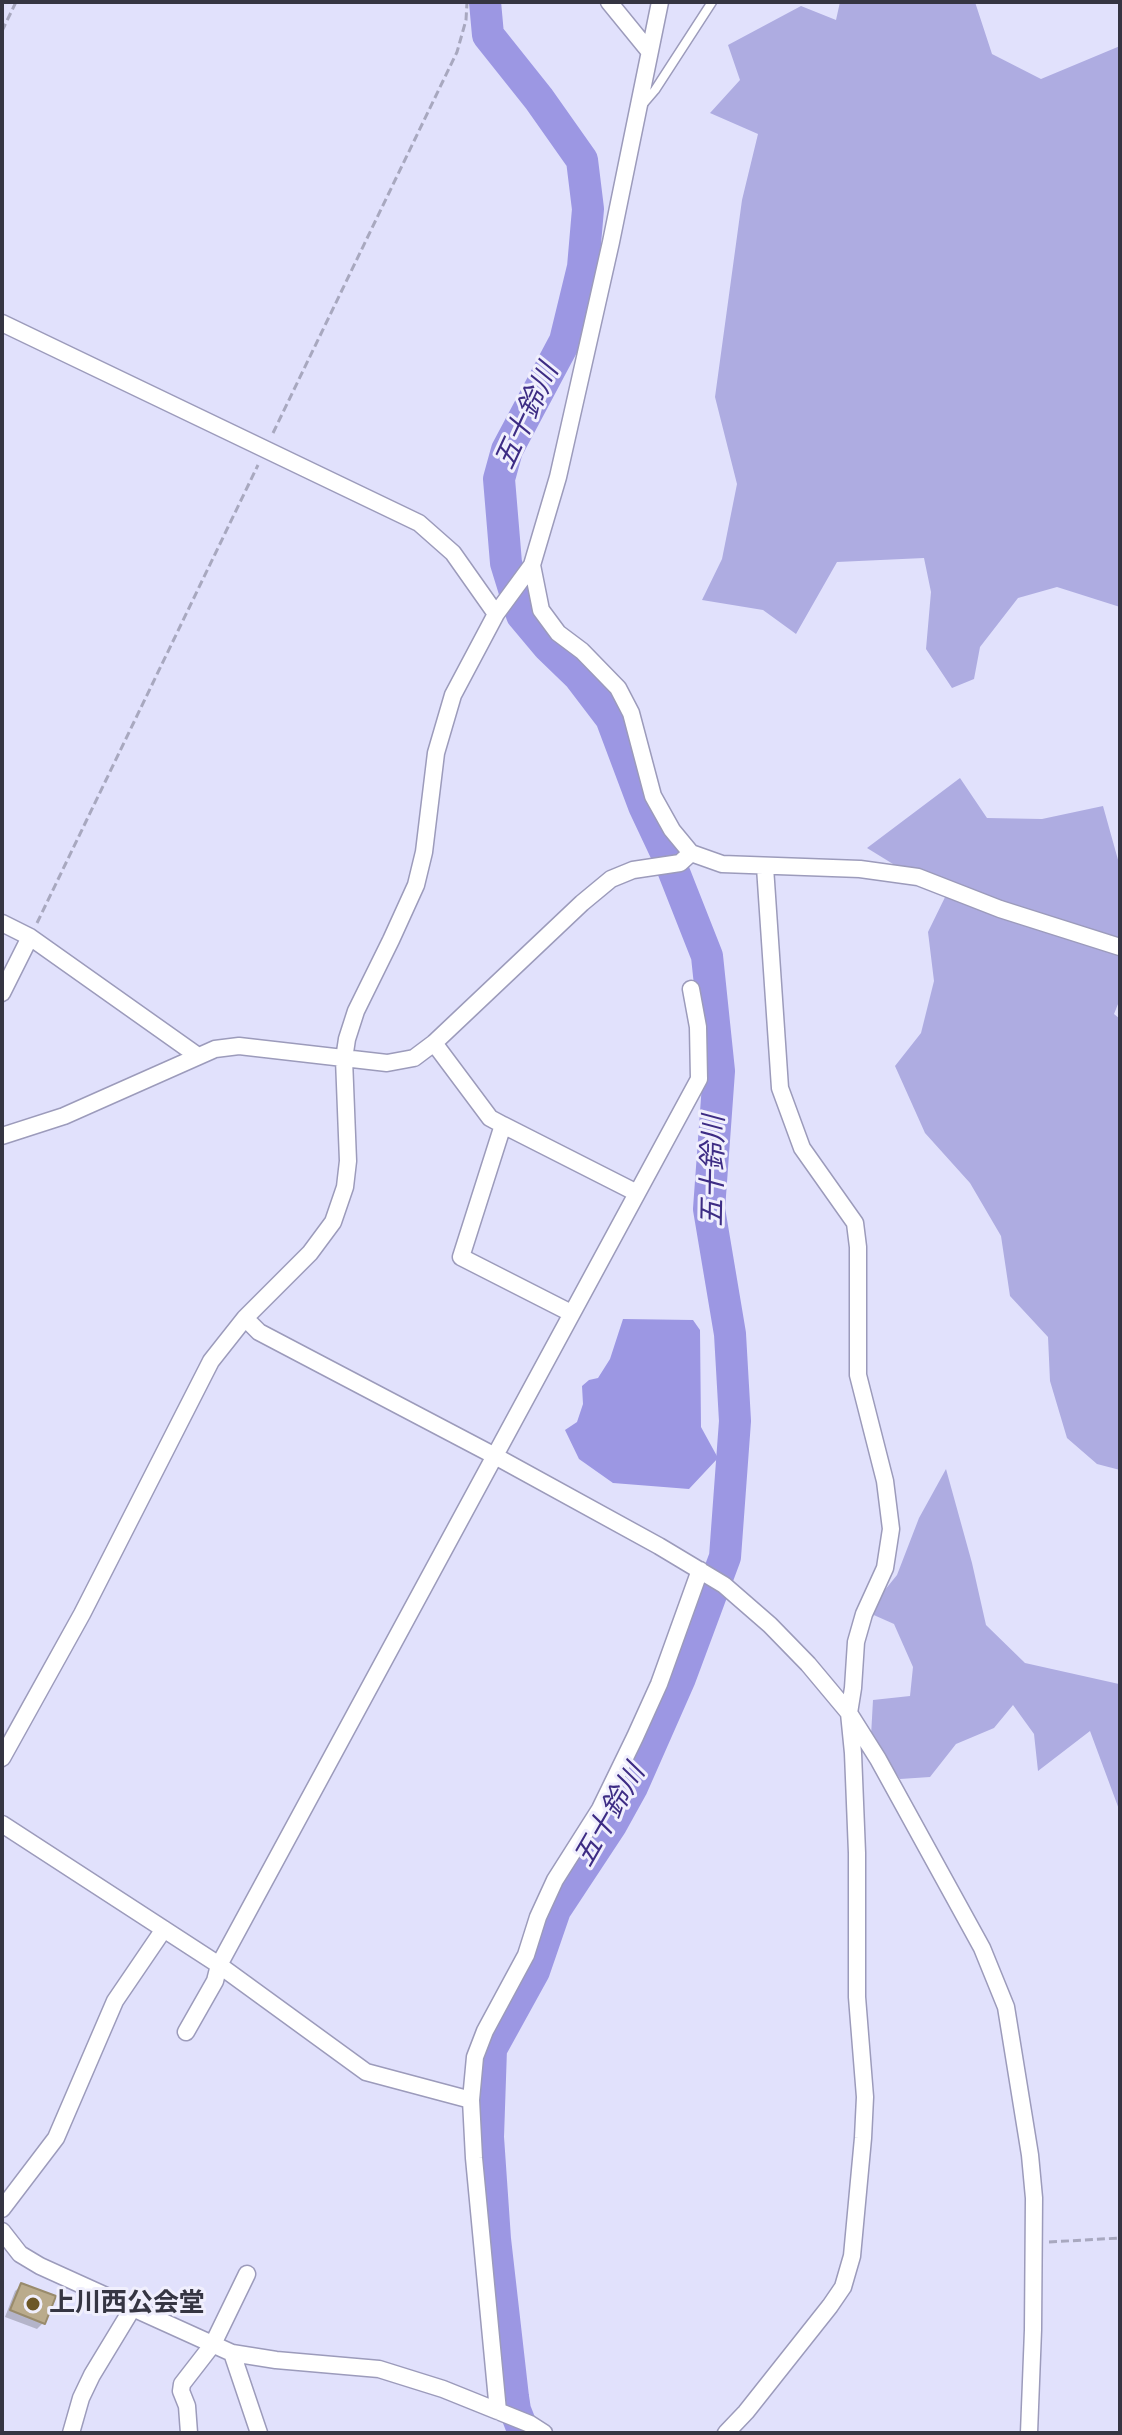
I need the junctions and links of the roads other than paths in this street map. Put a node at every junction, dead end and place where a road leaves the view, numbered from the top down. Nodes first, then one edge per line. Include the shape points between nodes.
1 (609, 2) edge
2 (660, 2) edge
3 (712, 2) edge
4 (649, 51) junction
5 (638, 110) junction
6 (2, 323) edge
7 (527, 570) junction
8 (500, 608) junction
9 (686, 858) junction
10 (765, 867) junction
11 (2, 923) edge
12 (30, 937) junction
13 (1120, 947) edge
14 (691, 989) dead end
15 (2, 993) edge
16 (434, 1043) junction
17 (198, 1056) junction
18 (344, 1059) junction
19 (503, 1125) junction
20 (2, 1136) edge
21 (637, 1193) junction
22 (571, 1313) junction
23 (245, 1318) junction
24 (495, 1456) junction
25 (704, 1573) junction
26 (849, 1713) junction
27 (2, 1758) edge
28 (2, 1824) edge
29 (164, 1929) junction
30 (219, 1965) junction
31 (186, 2032) dead end
32 (471, 2100) junction
33 (2, 2209) edge
34 (2, 2231) edge
35 (247, 2274) dead end
36 (132, 2309) junction
37 (213, 2344) junction
38 (232, 2353) junction
39 (503, 2413) junction
40 (537, 2429) edge
41 (71, 2433) edge
42 (189, 2433) edge
43 (259, 2433) edge
44 (726, 2433) edge
45 (1029, 2433) edge

1 - 4 street
2 - 4 street
3 - 5 lane
4 - 5 street
5 - 7 street via 558,477
6 - 8 street via 419,523
7 - 8 street
7 - 9 street via 541,610 558,633 600,666 618,688 631,713 653,796
8 - 18 street via 453,695 436,753 416,885 356,1011
9 - 10 street
9 - 16 street via 611,879
10 - 13 street via 860,869 918,877
10 - 26 street via 780,1088 802,1148 855,1223 858,1375 885,1481 891,1529 885,1568 856,1642
11 - 12 street
12 - 15 street
12 - 17 street
14 - 21 street via 699,1079
16 - 18 street via 414,1058 387,1063
16 - 19 street via 490,1118
17 - 18 street via 239,1046
17 - 20 street via 64,1116
18 - 23 street via 348,1161 333,1222
19 - 21 street
19 - 22 street via 461,1257
21 - 22 street
22 - 24 street
23 - 24 street via 259,1332
23 - 27 street via 211,1361
24 - 25 street
24 - 30 street
25 - 26 street via 789,1645
25 - 32 street via 635,1737 600,1809 555,1880 526,1955 485,2031 475,2057
26 - 44 street via 865,2097 852,2256 843,2287 830,2306
26 - 45 street via 982,1948 1006,2007 1034,2198
28 - 29 street
29 - 30 street
29 - 33 street via 115,2001 56,2138
30 - 31 street
30 - 32 street via 366,2072
32 - 39 street
34 - 36 street via 20,2254
35 - 37 street
36 - 37 street
36 - 41 street via 92,2375
37 - 38 street
37 - 42 street via 182,2384
38 - 39 street via 379,2369
38 - 43 street
39 - 40 street

